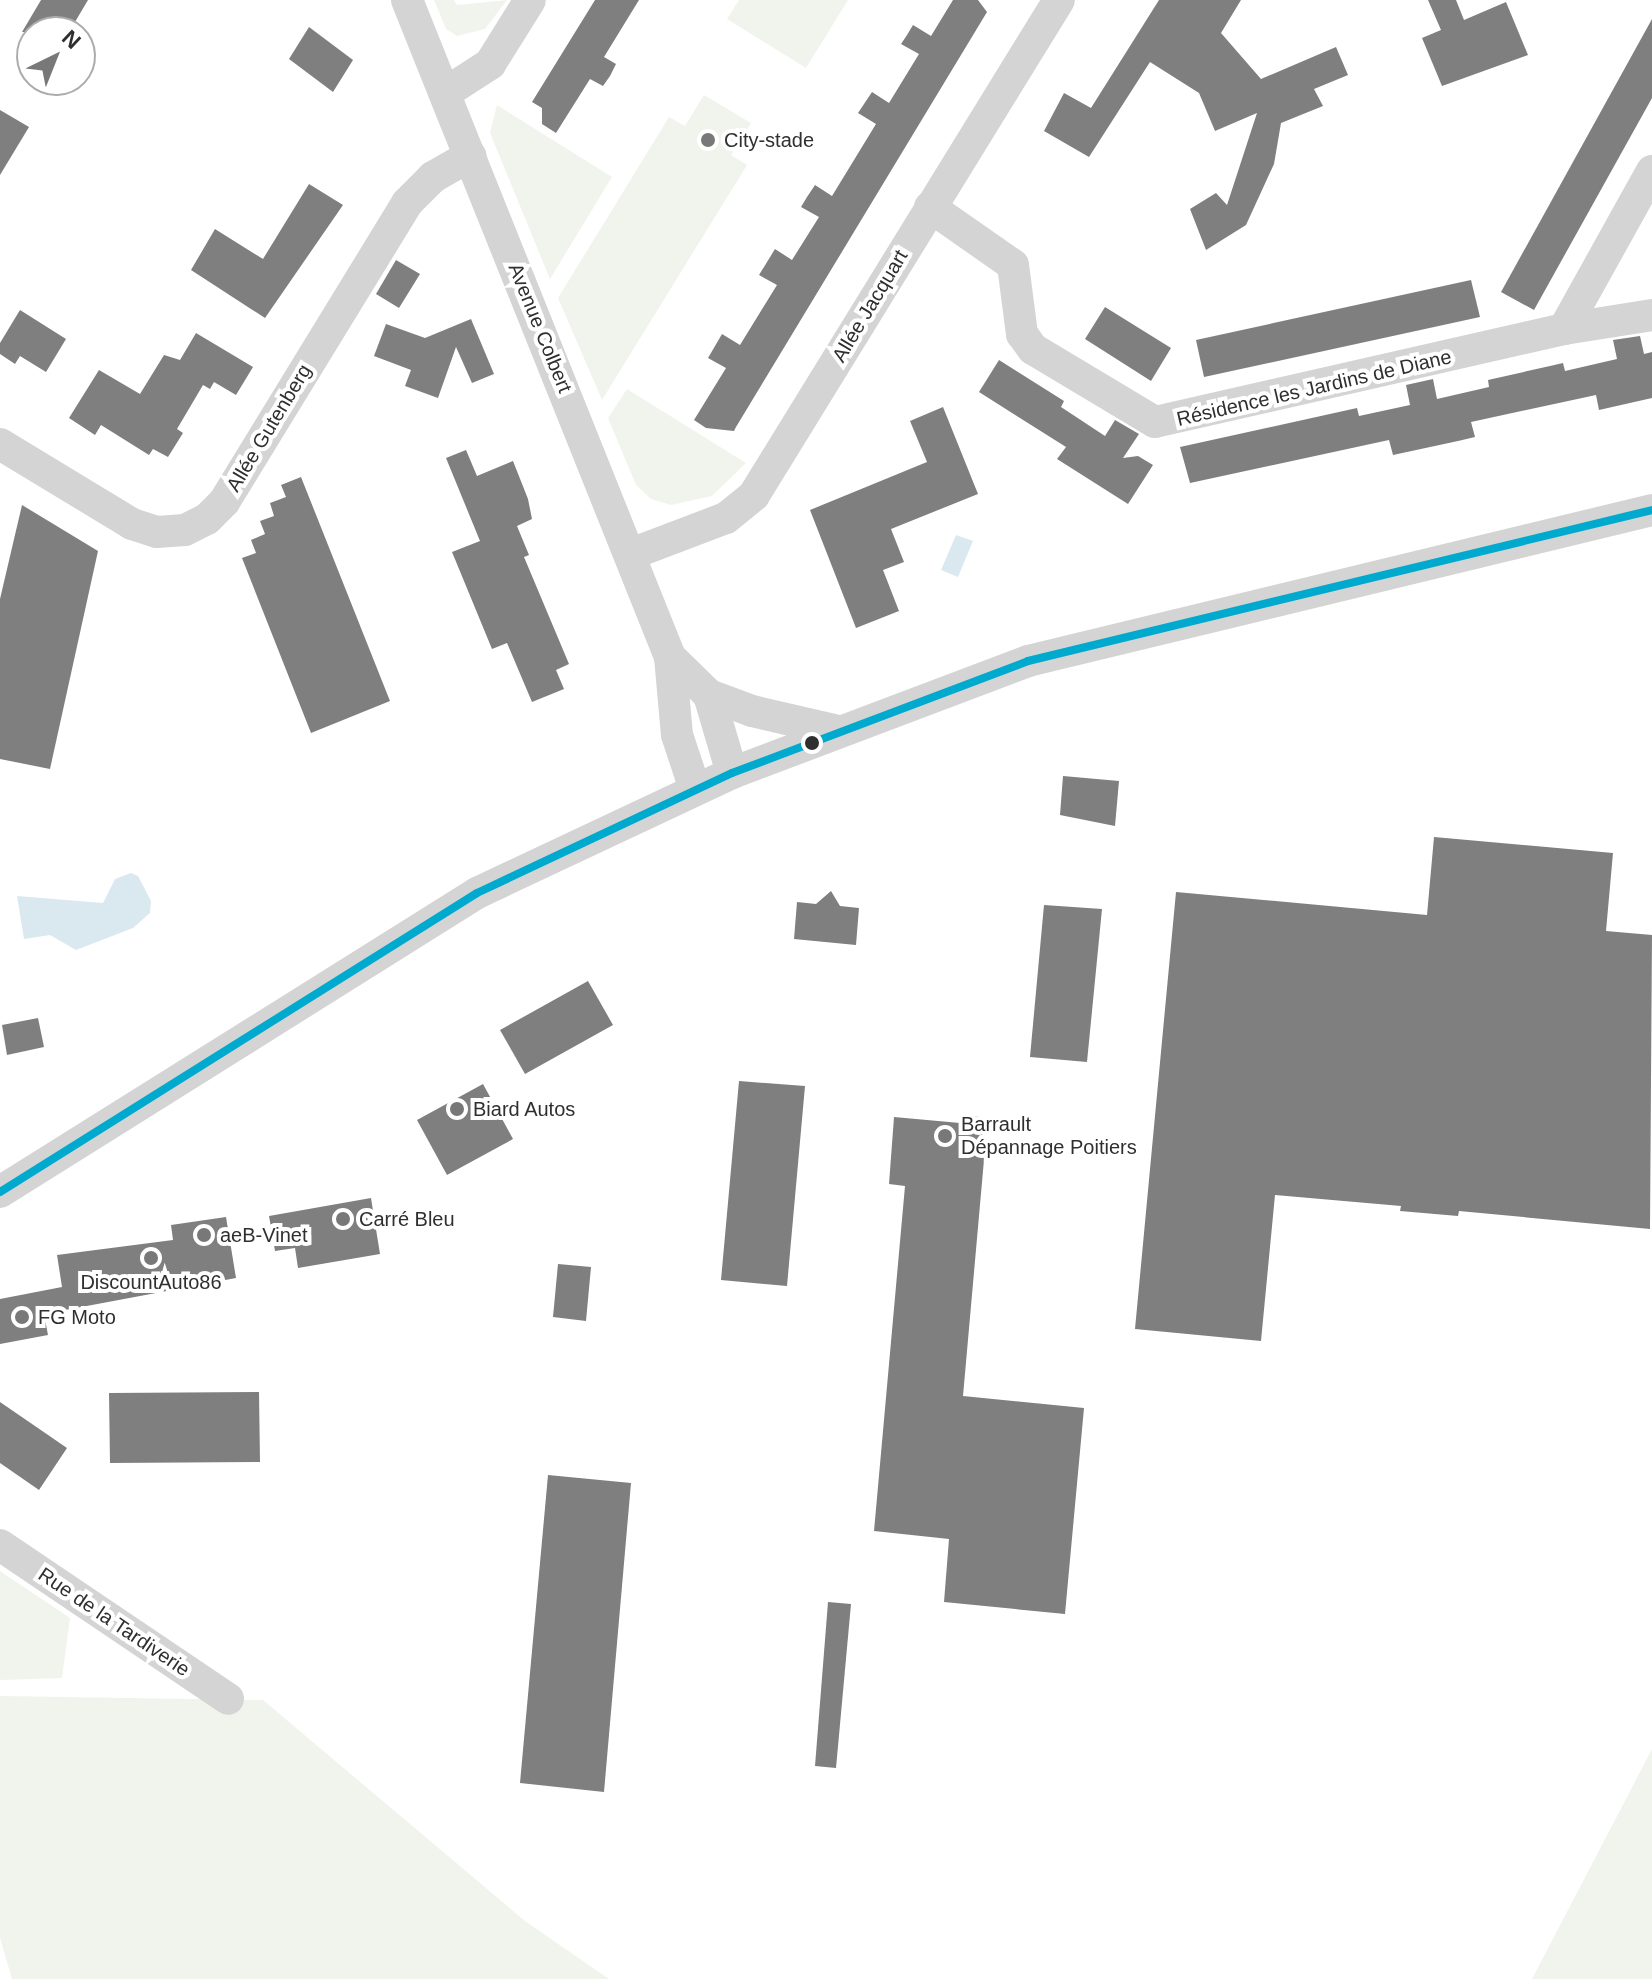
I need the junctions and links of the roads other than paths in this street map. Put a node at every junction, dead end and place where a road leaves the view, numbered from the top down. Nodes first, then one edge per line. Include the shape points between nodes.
1 (407, 0) edge
2 (530, 0) edge
3 (1059, 0) edge
4 (445, 93) junction
5 (470, 156) junction
6 (1652, 171) edge
7 (930, 207) junction
8 (1652, 315) edge
9 (1564, 329) junction
10 (0, 444) edge
11 (1652, 510) edge
12 (631, 554) junction
13 (670, 657) junction
14 (709, 695) junction
15 (838, 731) junction
16 (732, 773) junction
17 (695, 789) junction
18 (0, 1192) edge
19 (0, 1545) edge
20 (228, 1699) dead end

1 - 4 street, Avenue Colbert
2 - 4 street via 490,64
3 - 7 street, Allée Jacquart
4 - 5 street, Avenue Colbert
5 - 10 street, Allée Gutenberg via 433,177 407,203 224,502 207,519 185,530 157,532 132,524
5 - 12 street, Avenue Colbert
6 - 9 street
7 - 9 street, Résidence les Jardins de Diane via 1013,265 1022,334 1033,349 1155,422
7 - 12 street, Allée Jacquart via 754,495 726,518
8 - 9 street, Résidence les Jardins de Diane
11 - 15 street via 1105,640 967,680
12 - 13 street, Avenue Colbert
13 - 14 street, Avenue Colbert
13 - 17 street, Avenue Colbert via 677,735
14 - 15 street, Avenue Colbert
14 - 16 street, Avenue Colbert
15 - 16 street
16 - 17 street
17 - 18 street via 477,893
19 - 20 street, Rue de la Tardiverie

